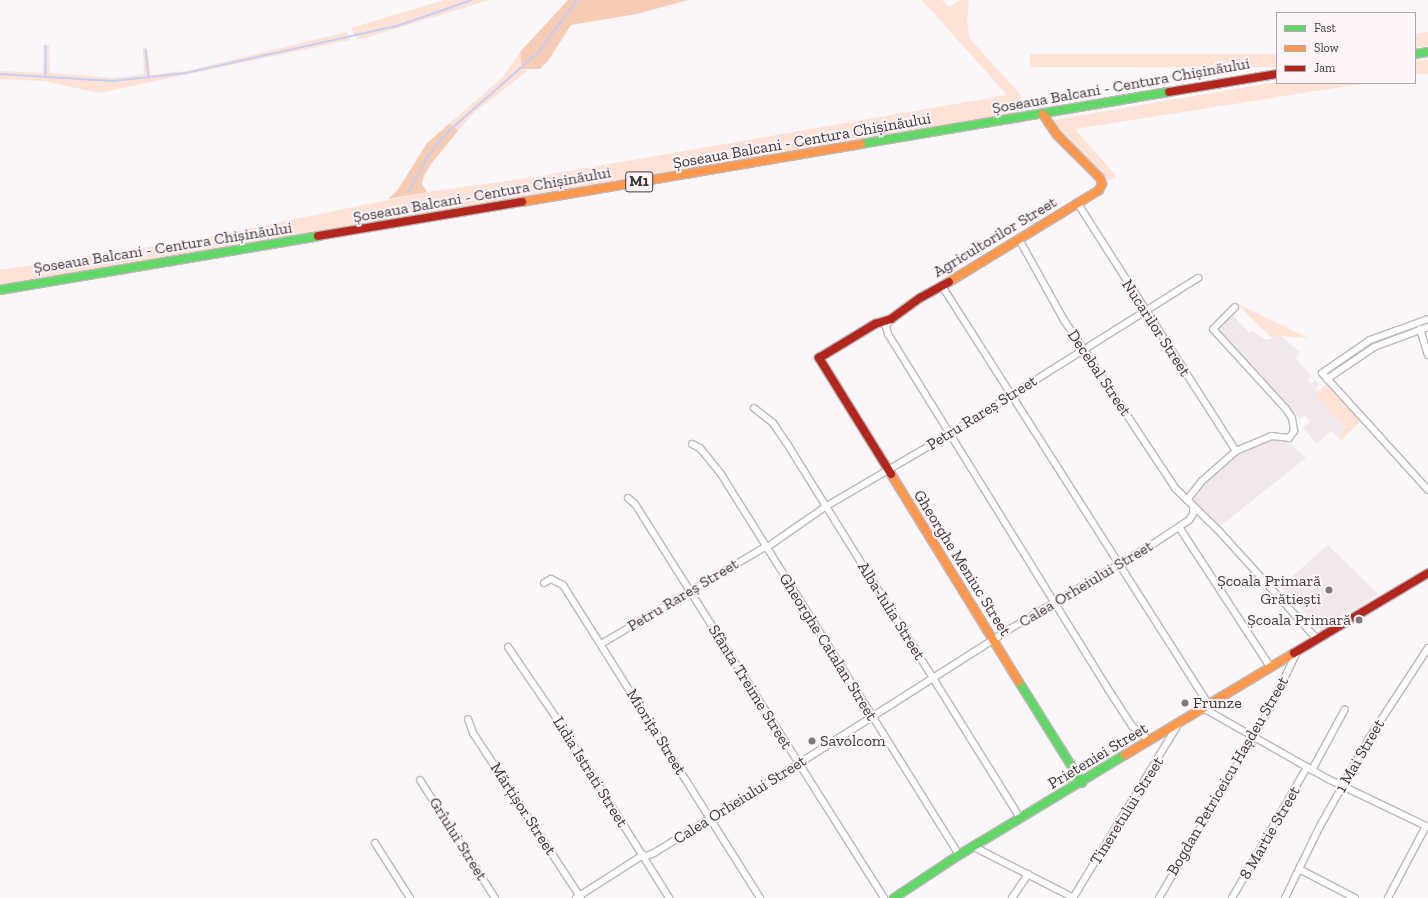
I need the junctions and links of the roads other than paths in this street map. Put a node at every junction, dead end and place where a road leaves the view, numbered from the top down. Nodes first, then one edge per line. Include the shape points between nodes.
1 (1428, 52) edge
2 (1416, 54) edge
3 (1276, 74) edge
4 (1043, 114) junction
5 (1078, 204) junction
6 (1020, 241) junction
7 (1198, 278) dead end
8 (942, 286) junction
9 (0, 290) edge
10 (1235, 308) dead end
11 (1146, 312) junction
12 (1428, 318) edge
13 (891, 319) junction
14 (1428, 327) edge
15 (1420, 329) junction
16 (1085, 350) junction
17 (1428, 355) edge
18 (819, 358) joint
19 (1327, 379) junction
20 (1010, 395) junction
21 (754, 408) dead end
22 (950, 433) junction
23 (692, 444) dead end
24 (1236, 450) junction
25 (889, 470) junction
26 (1428, 490) edge
27 (628, 498) dead end
28 (1187, 500) junction
29 (1193, 506) junction
30 (825, 507) junction
31 (1179, 528) junction
32 (765, 548) junction
33 (1119, 563) junction
34 (1428, 573) edge
35 (544, 582) dead end
36 (690, 592) junction
37 (1056, 603) junction
38 (993, 640) junction
39 (1318, 640) junction
40 (601, 644) junction
41 (508, 647) dead end
42 (1428, 648) edge
43 (1296, 654) junction
44 (1272, 668) junction
45 (934, 679) junction
46 (1206, 706) junction
47 (1345, 709) dead end
48 (872, 717) junction
49 (468, 719) dead end
50 (1179, 723) junction
51 (1253, 736) junction
52 (1150, 741) junction
53 (798, 764) junction
54 (1309, 769) junction
55 (420, 780) dead end
56 (1082, 783) junction
57 (1342, 786) junction
58 (709, 817) junction
59 (1020, 819) junction
60 (1427, 826) edge
61 (375, 843) dead end
62 (974, 847) junction
63 (643, 856) junction
64 (959, 856) junction
65 (1299, 869) junction
66 (1028, 874) junction
67 (579, 897) edge
68 (410, 898) edge
69 (495, 898) edge
70 (669, 898) edge
71 (760, 898) edge
72 (884, 898) edge
73 (894, 898) edge
74 (1012, 898) edge
75 (1073, 898) edge
76 (1159, 898) edge
77 (1232, 898) edge
78 (1284, 898) edge
79 (1355, 898) edge
80 (1388, 898) edge

1 - 2 main road
3 - 4 main road, Șoseaua Balcani - Centura Chișinăului / M1
4 - 5 main road, Agricultorilor Street via 1057,134 1100,178 1102,184 1099,190
4 - 9 main road, Șoseaua Balcani - Centura Chișinăului / M1
5 - 6 main road, Agricultorilor Street
5 - 11 street, Nucarilor Street
6 - 8 main road, Agricultorilor Street
6 - 16 street, Decebal Street via 1055,307
7 - 11 street, Petru Rareș Street
8 - 13 main road, Agricultorilor Street
8 - 20 street
10 - 24 street via 1213,329 1292,418 1294,431 1289,438 1271,436
11 - 16 street, Petru Rareș Street
11 - 24 street, Nucarilor Street
12 - 19 street via 1370,340 1322,373
13 - 18 main road, Agricultorilor Street via 875,324
13 - 22 street via 886,331
14 - 15 street
15 - 17 street
15 - 19 street via 1374,347
16 - 20 street, Petru Rareș Street
16 - 28 street, Decebal Street via 1157,463
18 - 25 main road, Gheorghe Meniuc Street
19 - 26 street
20 - 22 street, Petru Rareș Street
20 - 33 street
21 - 30 street, Alba-Iulia Street via 773,423
22 - 25 street, Petru Rareș Street
22 - 37 street
23 - 32 street, Gheorghe Catalan Street via 700,448 721,474
24 - 28 street via 1202,481
25 - 30 street, Petru Rareș Street
25 - 38 main road, Gheorghe Meniuc Street
27 - 36 street, Sfânta Treime Street via 635,504
28 - 29 street
29 - 31 street, Calea Orheiului Street via 1193,514
29 - 39 street
30 - 32 street, Petru Rareș Street
30 - 45 street, Alba-Iulia Street
31 - 33 street, Calea Orheiului Street
31 - 44 street
32 - 36 street, Petru Rareș Street
32 - 48 street, Gheorghe Catalan Street
33 - 37 street, Calea Orheiului Street
33 - 46 street
34 - 39 main road, Prieteniei Street
35 - 40 street, Miorița Street via 551,579 563,585
36 - 40 street, Petru Rareș Street
36 - 53 street, Sfânta Treime Street
37 - 38 street, Calea Orheiului Street
37 - 52 street via 1132,726
38 - 45 street, Calea Orheiului Street
38 - 56 main road, Gheorghe Meniuc Street
39 - 43 main road, Prieteniei Street
40 - 58 street, Miorița Street
41 - 63 street, Lidia Istrati Street via 552,710
42 - 57 street, 1 Mai Street
43 - 44 main road, Prieteniei Street
43 - 51 street, Bogdan Petriceicu Hașdeu Street
44 - 46 main road, Prieteniei Street
45 - 48 street, Calea Orheiului Street
45 - 59 street, Alba-Iulia Street
46 - 50 main road, Prieteniei Street
46 - 51 street
47 - 54 street, 8 Martie Street
48 - 53 street, Calea Orheiului Street
48 - 64 street, Gheorghe Catalan Street
49 - 67 street, Mărțișor Street via 473,733
50 - 52 main road, Prieteniei Street
50 - 75 street, Tineretului Street
51 - 54 street
51 - 76 street, Bogdan Petriceicu Hașdeu Street
52 - 56 main road, Prieteniei Street
53 - 58 street, Calea Orheiului Street
53 - 72 street, Sfânta Treime Street
54 - 57 street
54 - 77 street, 8 Martie Street
55 - 69 street, Grîului Street
56 - 59 main road, Prieteniei Street
57 - 60 street
57 - 65 street, 1 Mai Street
58 - 63 street, Calea Orheiului Street via 654,853
58 - 71 street, Miorița Street
59 - 62 main road, Prieteniei Street
60 - 80 street
61 - 68 street
62 - 64 main road, Prieteniei Street
62 - 66 street
63 - 67 street, Calea Orheiului Street
63 - 70 street, Lidia Istrati Street
64 - 73 main road, Prieteniei Street
65 - 78 street, 1 Mai Street
65 - 79 street
66 - 74 street
66 - 75 street

